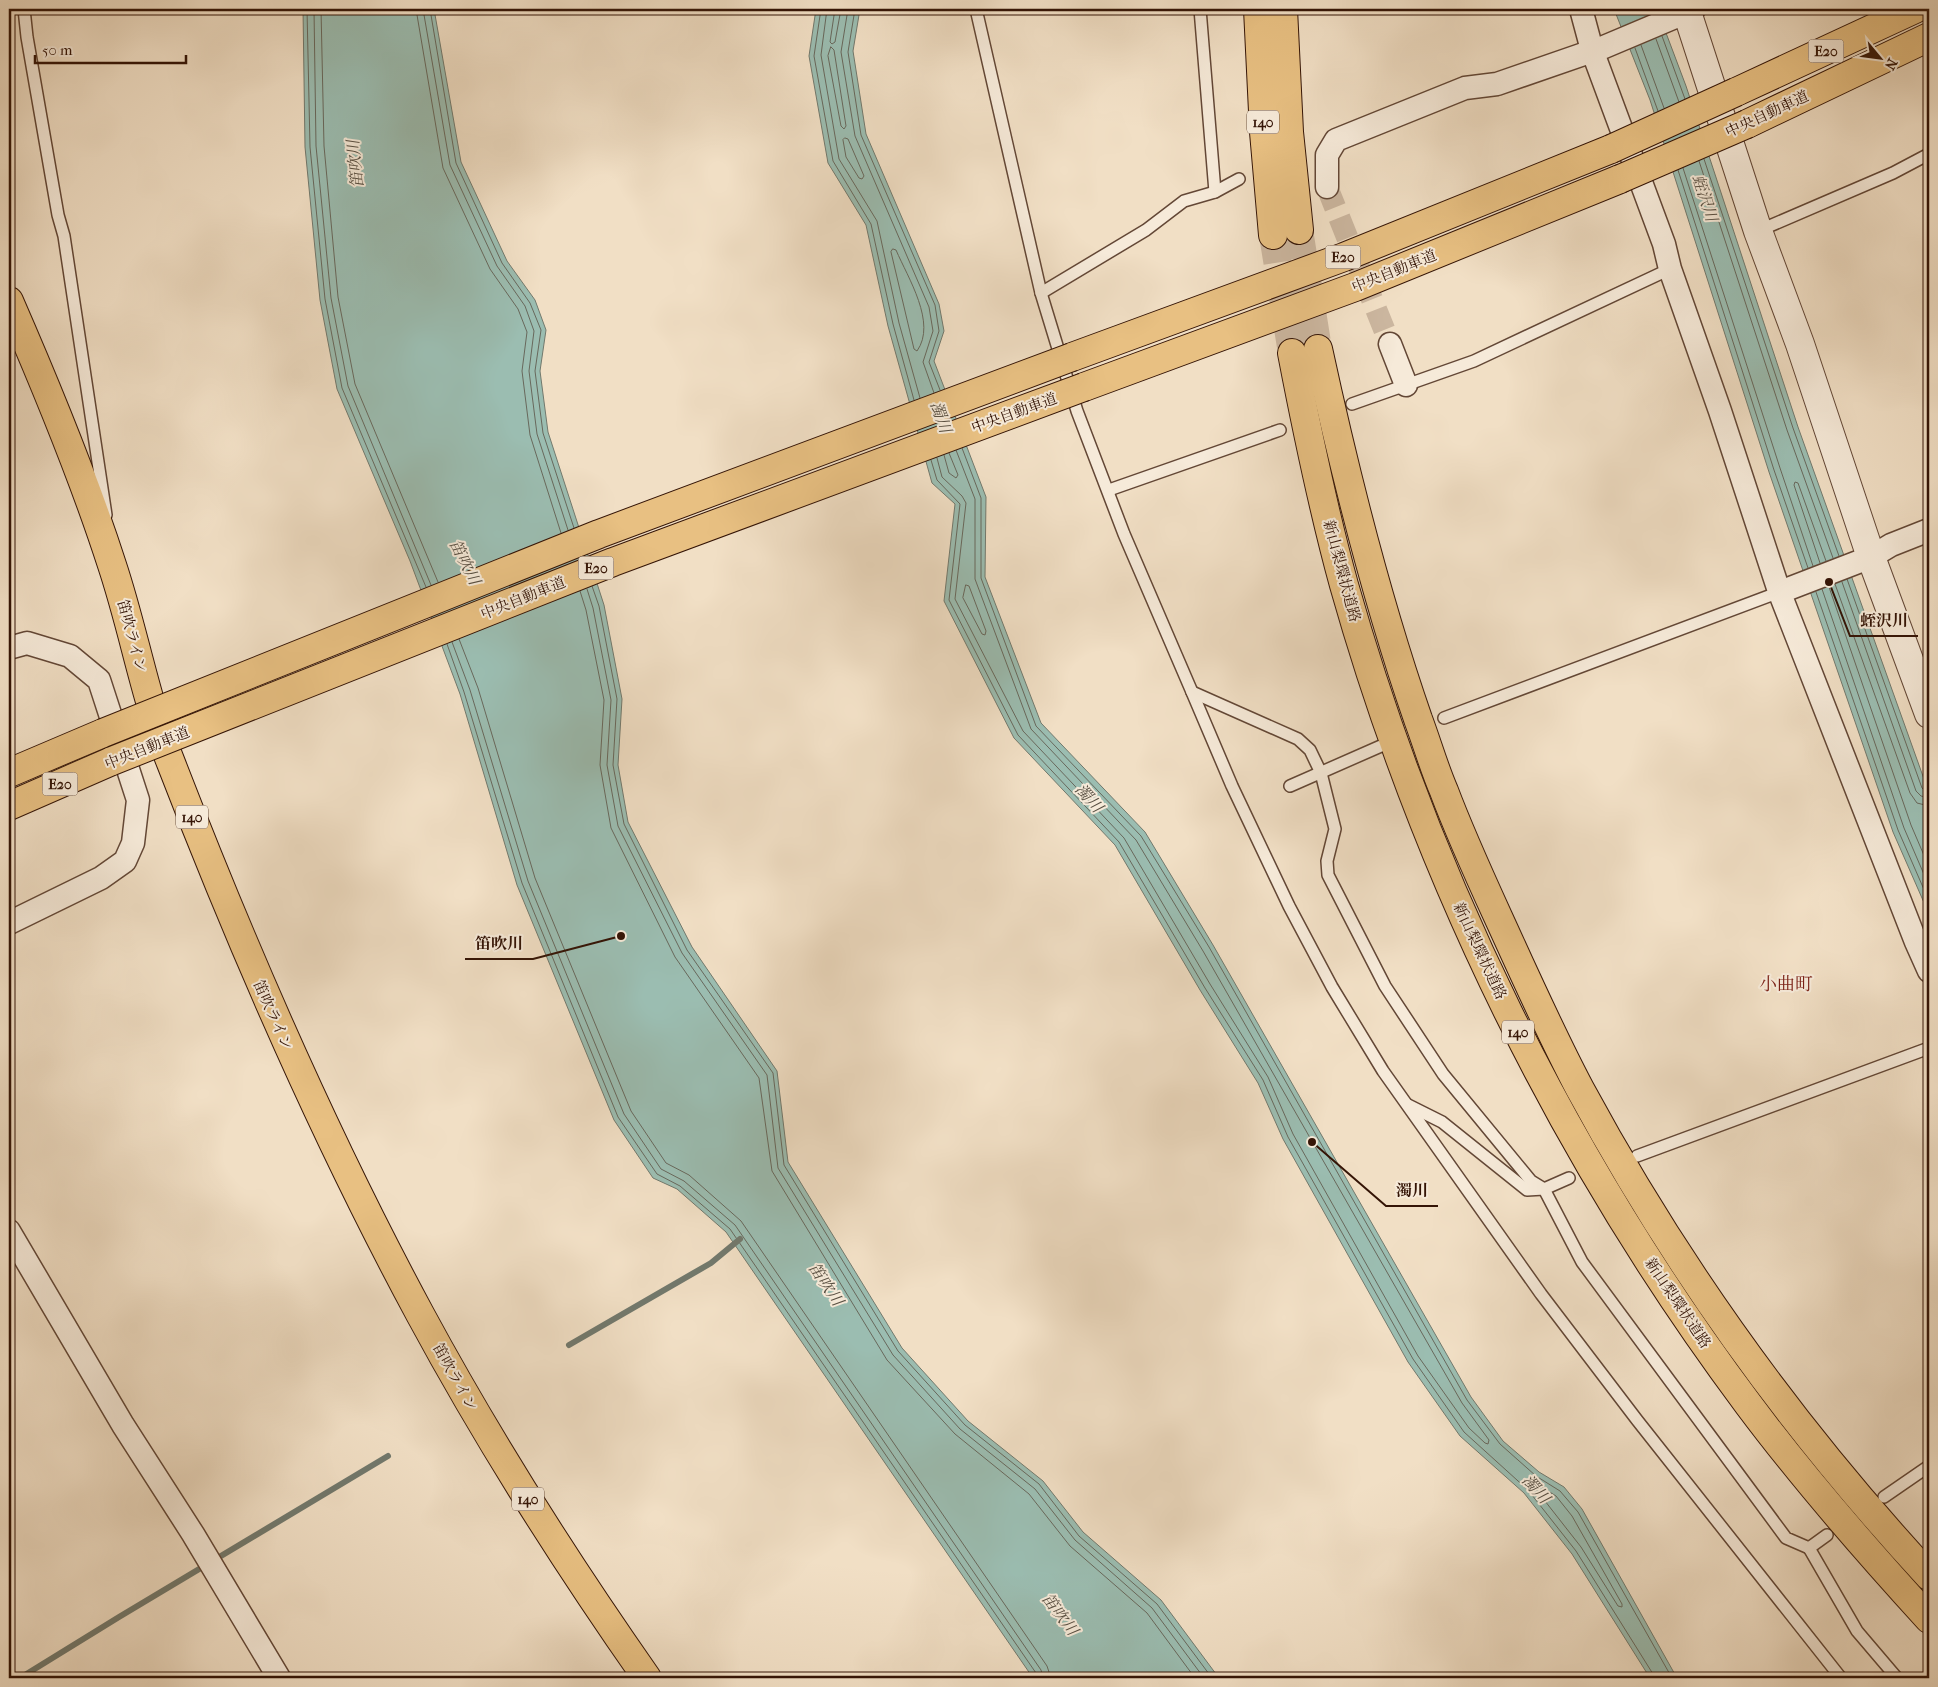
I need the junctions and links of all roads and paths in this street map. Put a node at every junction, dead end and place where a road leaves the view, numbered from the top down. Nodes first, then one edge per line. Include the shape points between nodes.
1 (24, 9) edge
2 (976, 9) edge
3 (1200, 9) edge
4 (1258, 9) edge
5 (1283, 9) edge
6 (1581, 9) edge
7 (1915, 9) edge
8 (1686, 12) edge
9 (1929, 37) edge
10 (1598, 49) junction
11 (1929, 154) edge
12 (1239, 179) dead end
13 (1327, 187) tunnel mouth
14 (1215, 192) junction
15 (1758, 231) junction
16 (1670, 269) junction
17 (1041, 293) junction
18 (9, 301) edge
19 (1390, 344) tunnel mouth
20 (1318, 349) tunnel mouth
21 (1292, 353) tunnel mouth
22 (1406, 385) junction
23 (1352, 404) dead end
24 (1280, 430) dead end
25 (1108, 490) junction
26 (1929, 530) edge
27 (1866, 559) junction
28 (114, 568) junction
29 (1784, 590) junction
30 (9, 648) edge
31 (1192, 692) junction
32 (1929, 714) edge
33 (1444, 718) dead end
34 (104, 733) junction
35 (1381, 746) dead end
36 (9, 763) edge
37 (9, 773) edge
38 (1321, 773) junction
39 (1290, 786) dead end
40 (9, 806) edge
41 (9, 923) edge
42 (1929, 970) edge
43 (1929, 1048) edge
44 (1408, 1105) junction
45 (1637, 1156) dead end
46 (1569, 1178) dead end
47 (1544, 1189) junction
48 (9, 1231) edge
49 (1929, 1466) edge
50 (1884, 1497) dead end
51 (1827, 1535) dead end
52 (1809, 1548) junction
53 (1929, 1576) edge
54 (1929, 1619) edge
55 (278, 1678) edge
56 (647, 1678) edge
57 (1841, 1678) edge
58 (1897, 1678) edge

1 - 28 lane via 65,246
2 - 17 lane
3 - 14 lane
4 - 5 highway, 140 via 1264,132 1286,233 1289,132
6 - 10 street
7 - 34 highway, 中央自動車道 / E20, bridge via 1611,149 1344,257 599,534
8 - 10 street
8 - 15 street
9 - 40 highway, 中央自動車道 / E20, bridge via 1747,124 1355,287 613,562 112,761
10 - 13 street via 1497,84 1466,88 1336,140 1322,154
10 - 16 street
11 - 15 lane via 1893,173
12 - 14 lane
14 - 17 lane via 1184,201 1146,230
15 - 27 street via 1800,344
16 - 22 lane via 1474,361
16 - 29 street
17 - 25 lane via 1077,412
18 - 28 highway, 笛吹ライン / 140 via 44,381
19 - 22 street
20 - 53 highway, 新山梨環状道路 / 140 via 1344,467 1372,572 1443,790 1534,996 1580,1089 1703,1290 1791,1412
21 - 54 highway, 新山梨環状道路 / 140 via 1344,584 1376,689 1412,793 1455,898 1505,1006 1556,1105 1616,1209 1681,1309 1748,1403 1818,1492
22 - 23 lane
24 - 25 lane
25 - 31 lane
26 - 27 street
27 - 29 street
27 - 32 street
28 - 56 highway, 笛吹ライン / 140 via 168,758 242,944 309,1094 402,1280 472,1408 544,1524
29 - 33 lane
29 - 42 street
30 - 41 street via 27,643 70,656 99,680 138,800 133,843 125,861 102,878
31 - 38 lane via 1298,739 1310,750
31 - 44 lane via 1289,906 1332,987 1383,1071
34 - 36 highway
34 - 37 highway, 中央自動車道 / E20
35 - 38 lane
38 - 39 lane
38 - 47 lane via 1335,829 1327,861 1328,875 1386,986 1443,1074 1531,1182
43 - 45 lane
44 - 47 lane via 1442,1122 1527,1190
44 - 57 lane via 1541,1294
46 - 47 lane
47 - 52 lane via 1582,1262 1786,1538
48 - 55 street
49 - 50 lane
51 - 52 lane
52 - 58 lane via 1857,1631

